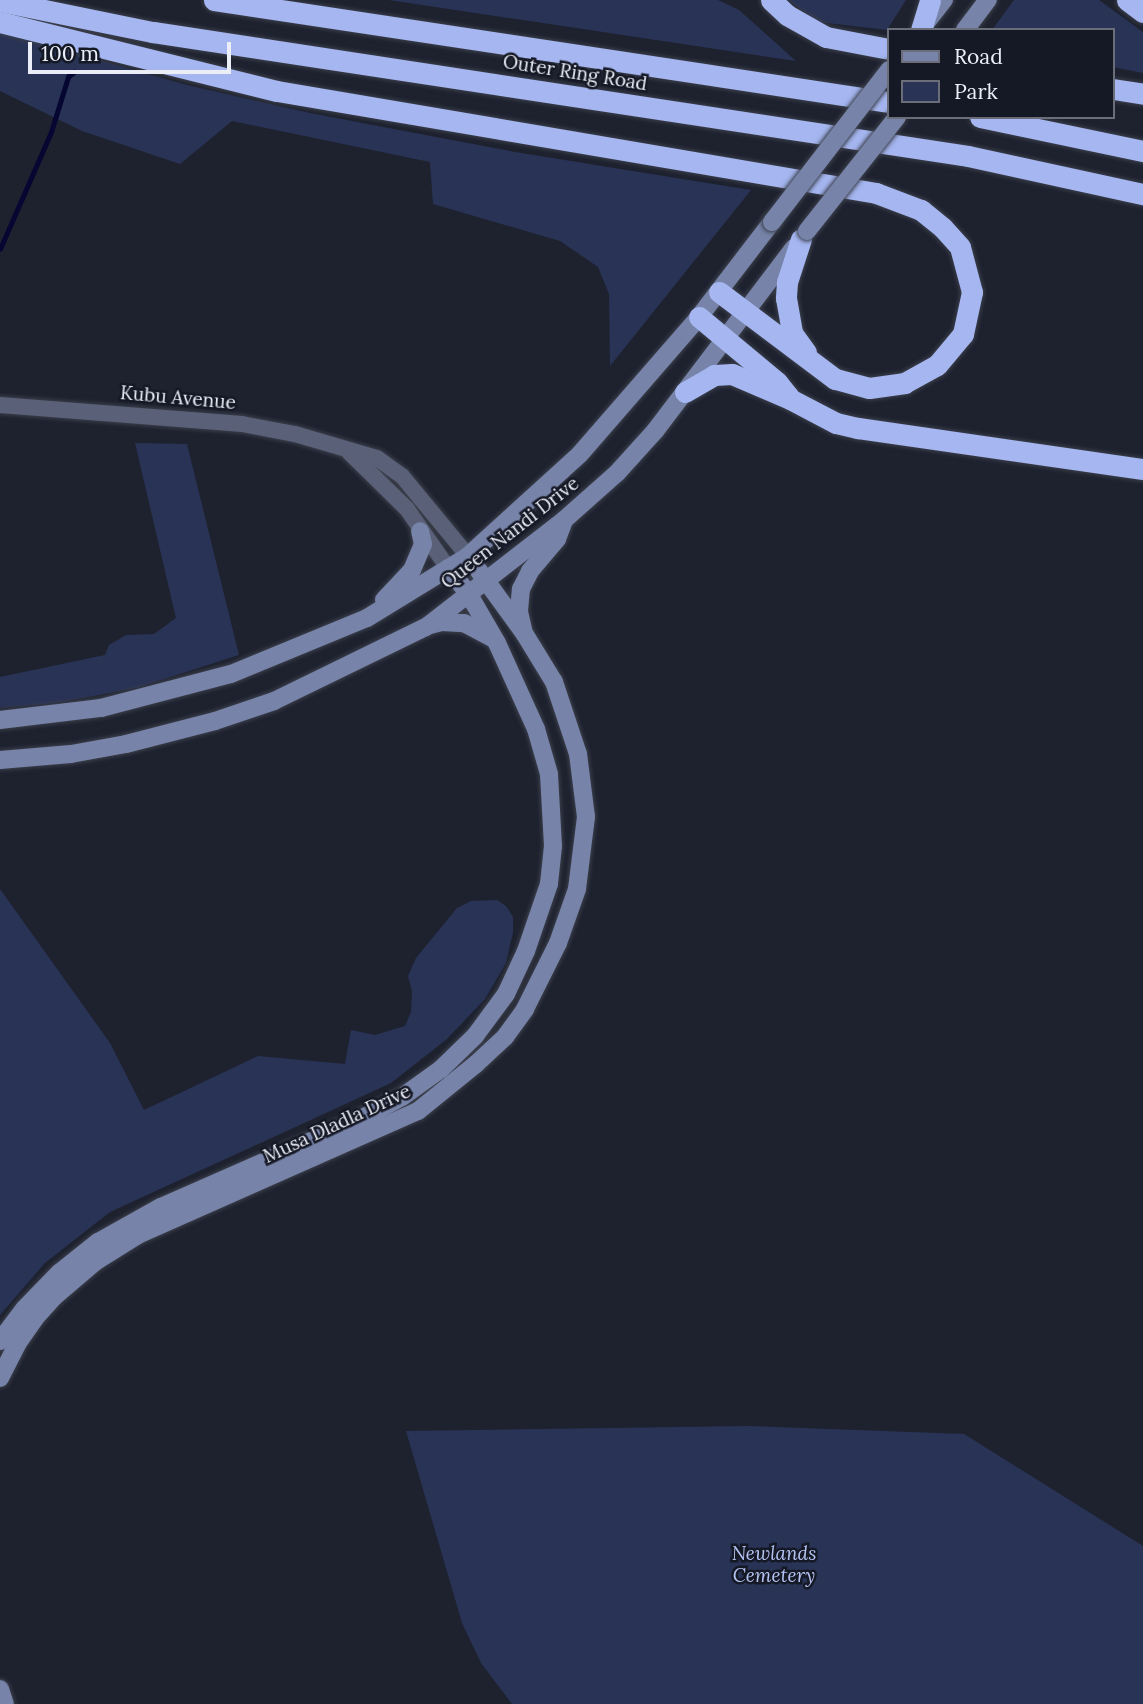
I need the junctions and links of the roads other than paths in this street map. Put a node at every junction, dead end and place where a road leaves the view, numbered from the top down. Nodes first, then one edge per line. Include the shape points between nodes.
1 (214, 0) edge
2 (771, 0) edge
3 (930, 0) edge
4 (944, 0) edge
5 (988, 0) edge
6 (1127, 0) edge
7 (0, 1) edge
8 (1143, 12) edge
9 (0, 22) edge
10 (922, 28) edge
11 (923, 28) edge
12 (967, 28) edge
13 (888, 49) edge
14 (888, 72) edge
15 (1115, 89) edge
16 (1143, 94) edge
17 (888, 102) edge
18 (895, 119) edge
19 (990, 119) edge
20 (1143, 151) edge
21 (1143, 194) edge
22 (804, 235) junction
23 (719, 292) junction
24 (746, 314) junction
25 (699, 317) junction
26 (727, 341) junction
27 (814, 365) junction
28 (684, 392) junction
29 (790, 398) junction
30 (0, 405) edge
31 (349, 452) junction
32 (1143, 469) edge
33 (564, 520) junction
34 (420, 531) junction
35 (468, 556) junction
36 (448, 568) junction
37 (485, 580) junction
38 (468, 593) junction
39 (367, 618) junction
40 (426, 626) junction
41 (524, 633) junction
42 (497, 643) junction
43 (0, 720) edge
44 (0, 760) edge
45 (0, 1341) edge
46 (0, 1378) edge
47 (0, 1689) edge
48 (5, 1704) edge

1 - 17 highway, Outer Ring Road
2 - 13 highway via 787,15 826,37
3 - 10 highway
4 - 11 main road
5 - 12 main road
6 - 8 highway
7 - 21 highway, Outer Ring Road via 153,32 968,156
9 - 27 highway via 277,91 876,193 921,210 960,247 968,269 970,312 952,350 922,376 888,388 849,384
14 - 23 main road, Queen Nandi Drive, bridge
15 - 16 highway
18 - 22 main road, Queen Nandi Drive, bridge
19 - 20 highway
22 - 24 main road, Queen Nandi Drive
22 - 27 highway via 787,282 787,315 792,333
23 - 24 highway
23 - 25 main road, Queen Nandi Drive
24 - 26 main road, Queen Nandi Drive
24 - 27 highway
25 - 26 highway
25 - 35 main road, Queen Nandi Drive via 580,454
26 - 28 main road, Queen Nandi Drive
26 - 29 highway
28 - 29 highway via 722,374 746,378
28 - 33 main road, Queen Nandi Drive via 617,473
29 - 32 highway via 836,423 880,433
30 - 31 street, Kubu Avenue via 243,424 295,434
31 - 34 street, Kubu Avenue via 407,509
31 - 35 street, Kubu Avenue via 377,458 402,476
33 - 37 main road, Queen Nandi Drive
33 - 41 main road via 521,589
34 - 36 street, Kubu Avenue
34 - 39 main road via 423,544 412,570
35 - 36 main road, Queen Nandi Drive
35 - 37 main road, Musa Dladla Drive
36 - 38 main road, Musa Dladla Drive
36 - 39 main road, Queen Nandi Drive
37 - 38 main road, Queen Nandi Drive
37 - 41 main road, Musa Dladla Drive
38 - 40 main road, Queen Nandi Drive
38 - 42 main road, Musa Dladla Drive
39 - 43 main road, Queen Nandi Drive via 251,666 178,690 101,708
40 - 42 main road via 464,623
40 - 44 main road, Queen Nandi Drive via 274,701 215,721 71,754
41 - 46 main road, Musa Dladla Drive via 566,711 578,754 586,817 571,909 525,1009 505,1037 418,1111 138,1235 95,1262 35,1318
42 - 45 main road, Musa Dladla Drive via 536,729 549,774 553,825 544,904 506,994 475,1036 442,1069 402,1097 161,1207 98,1242 24,1308
47 - 48 main road

